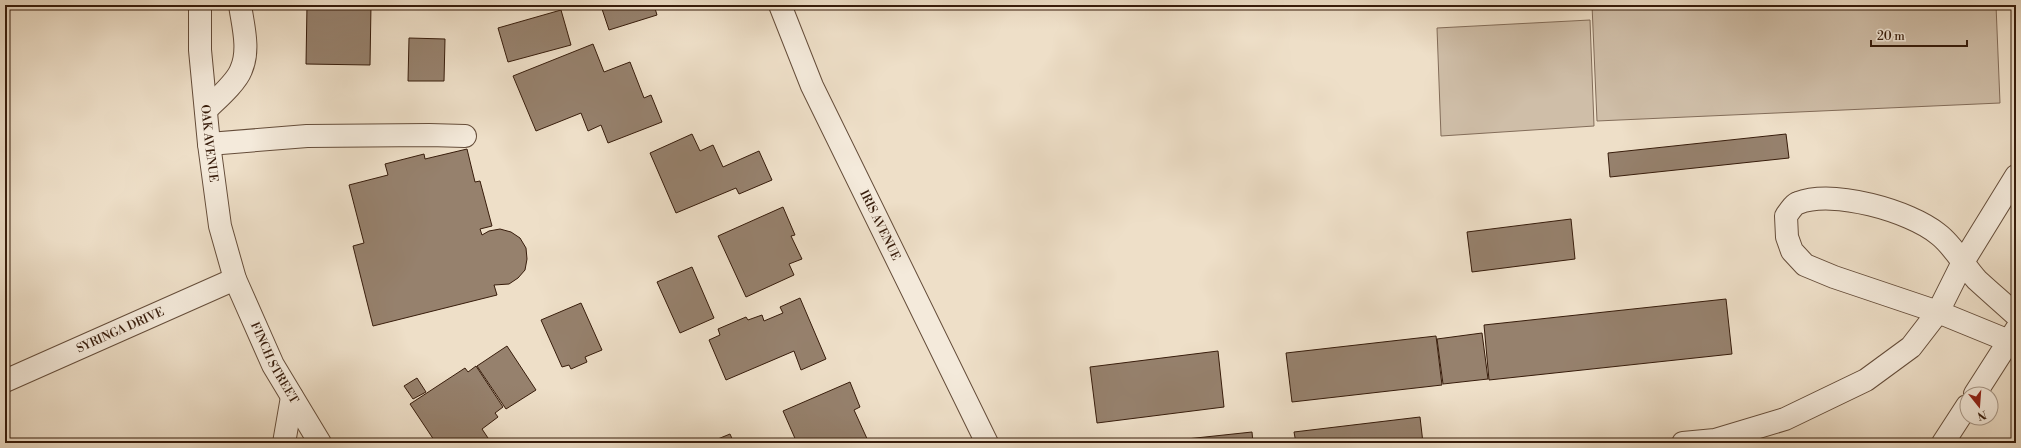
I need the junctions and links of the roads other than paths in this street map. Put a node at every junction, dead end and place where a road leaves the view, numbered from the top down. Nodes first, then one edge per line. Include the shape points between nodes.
1 (200, 5) edge
2 (240, 5) edge
3 (780, 5) edge
4 (206, 110) junction
5 (465, 136) dead end
6 (209, 144) junction
7 (2016, 176) edge
8 (1963, 262) junction
9 (235, 279) junction
10 (1938, 312) junction
11 (2016, 315) edge
12 (2013, 336) edge
13 (5, 381) edge
14 (1980, 386) edge
15 (292, 397) junction
16 (1959, 418) edge
17 (284, 443) edge
18 (320, 443) edge
19 (987, 443) edge
20 (1683, 443) edge
21 (1943, 443) edge

1 - 4 street, OAK AVENUE via 200,50
2 - 4 street via 245,41 241,71
3 - 19 street, IRIS AVENUE via 812,86
4 - 6 street, OAK AVENUE
5 - 6 street via 306,136
6 - 9 street, OAK AVENUE via 220,226
7 - 8 street
8 - 10 street
8 - 10 street via 1938,234 1906,216 1875,205 1840,199 1818,199 1797,203 1786,216 1787,237 1792,251 1805,265
8 - 11 street via 1977,280
9 - 13 street, SYRINGA DRIVE
9 - 15 street, FINCH STREET via 274,365
10 - 12 street
10 - 20 street via 1911,347 1866,380 1785,419 1715,440
12 - 14 street
15 - 17 street
15 - 18 street, FINCH STREET
16 - 21 street

